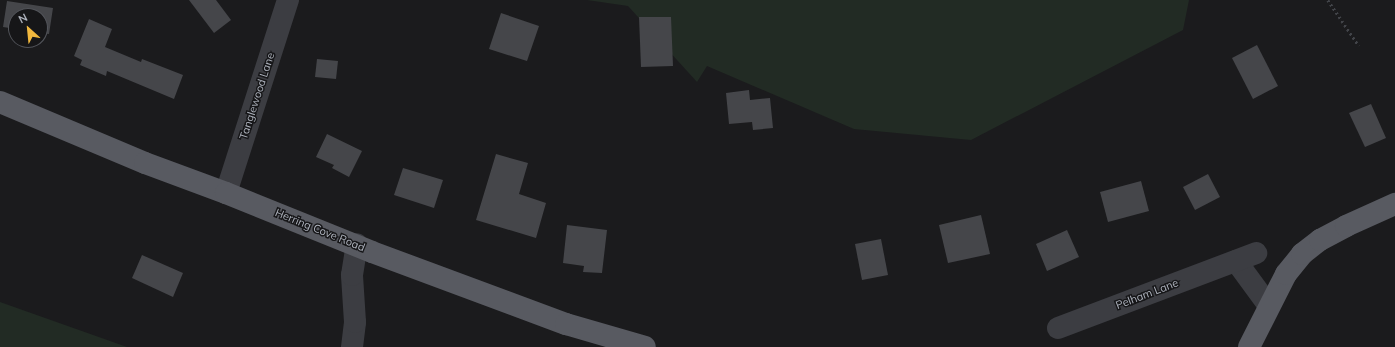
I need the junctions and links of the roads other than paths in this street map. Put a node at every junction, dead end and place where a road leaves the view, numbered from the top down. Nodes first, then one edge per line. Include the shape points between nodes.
1 (288, 0) edge
2 (0, 102) edge
3 (226, 193) junction
4 (1395, 204) edge
5 (357, 244) junction
6 (1256, 253) dead end
7 (1236, 261) junction
8 (1269, 306) junction
9 (1058, 328) dead end
10 (352, 347) edge
11 (645, 347) edge
12 (1249, 347) edge

1 - 3 street, Tanglewood Lane
2 - 3 main road, Herring Cove Road via 145,163
3 - 5 main road, Herring Cove Road
4 - 8 main road via 1346,226 1320,240 1302,254 1286,274
5 - 10 street via 352,274 355,322
5 - 11 main road, Herring Cove Road via 566,324
6 - 7 street, Pelham Lane
7 - 8 street
7 - 9 street, Pelham Lane
8 - 12 main road

